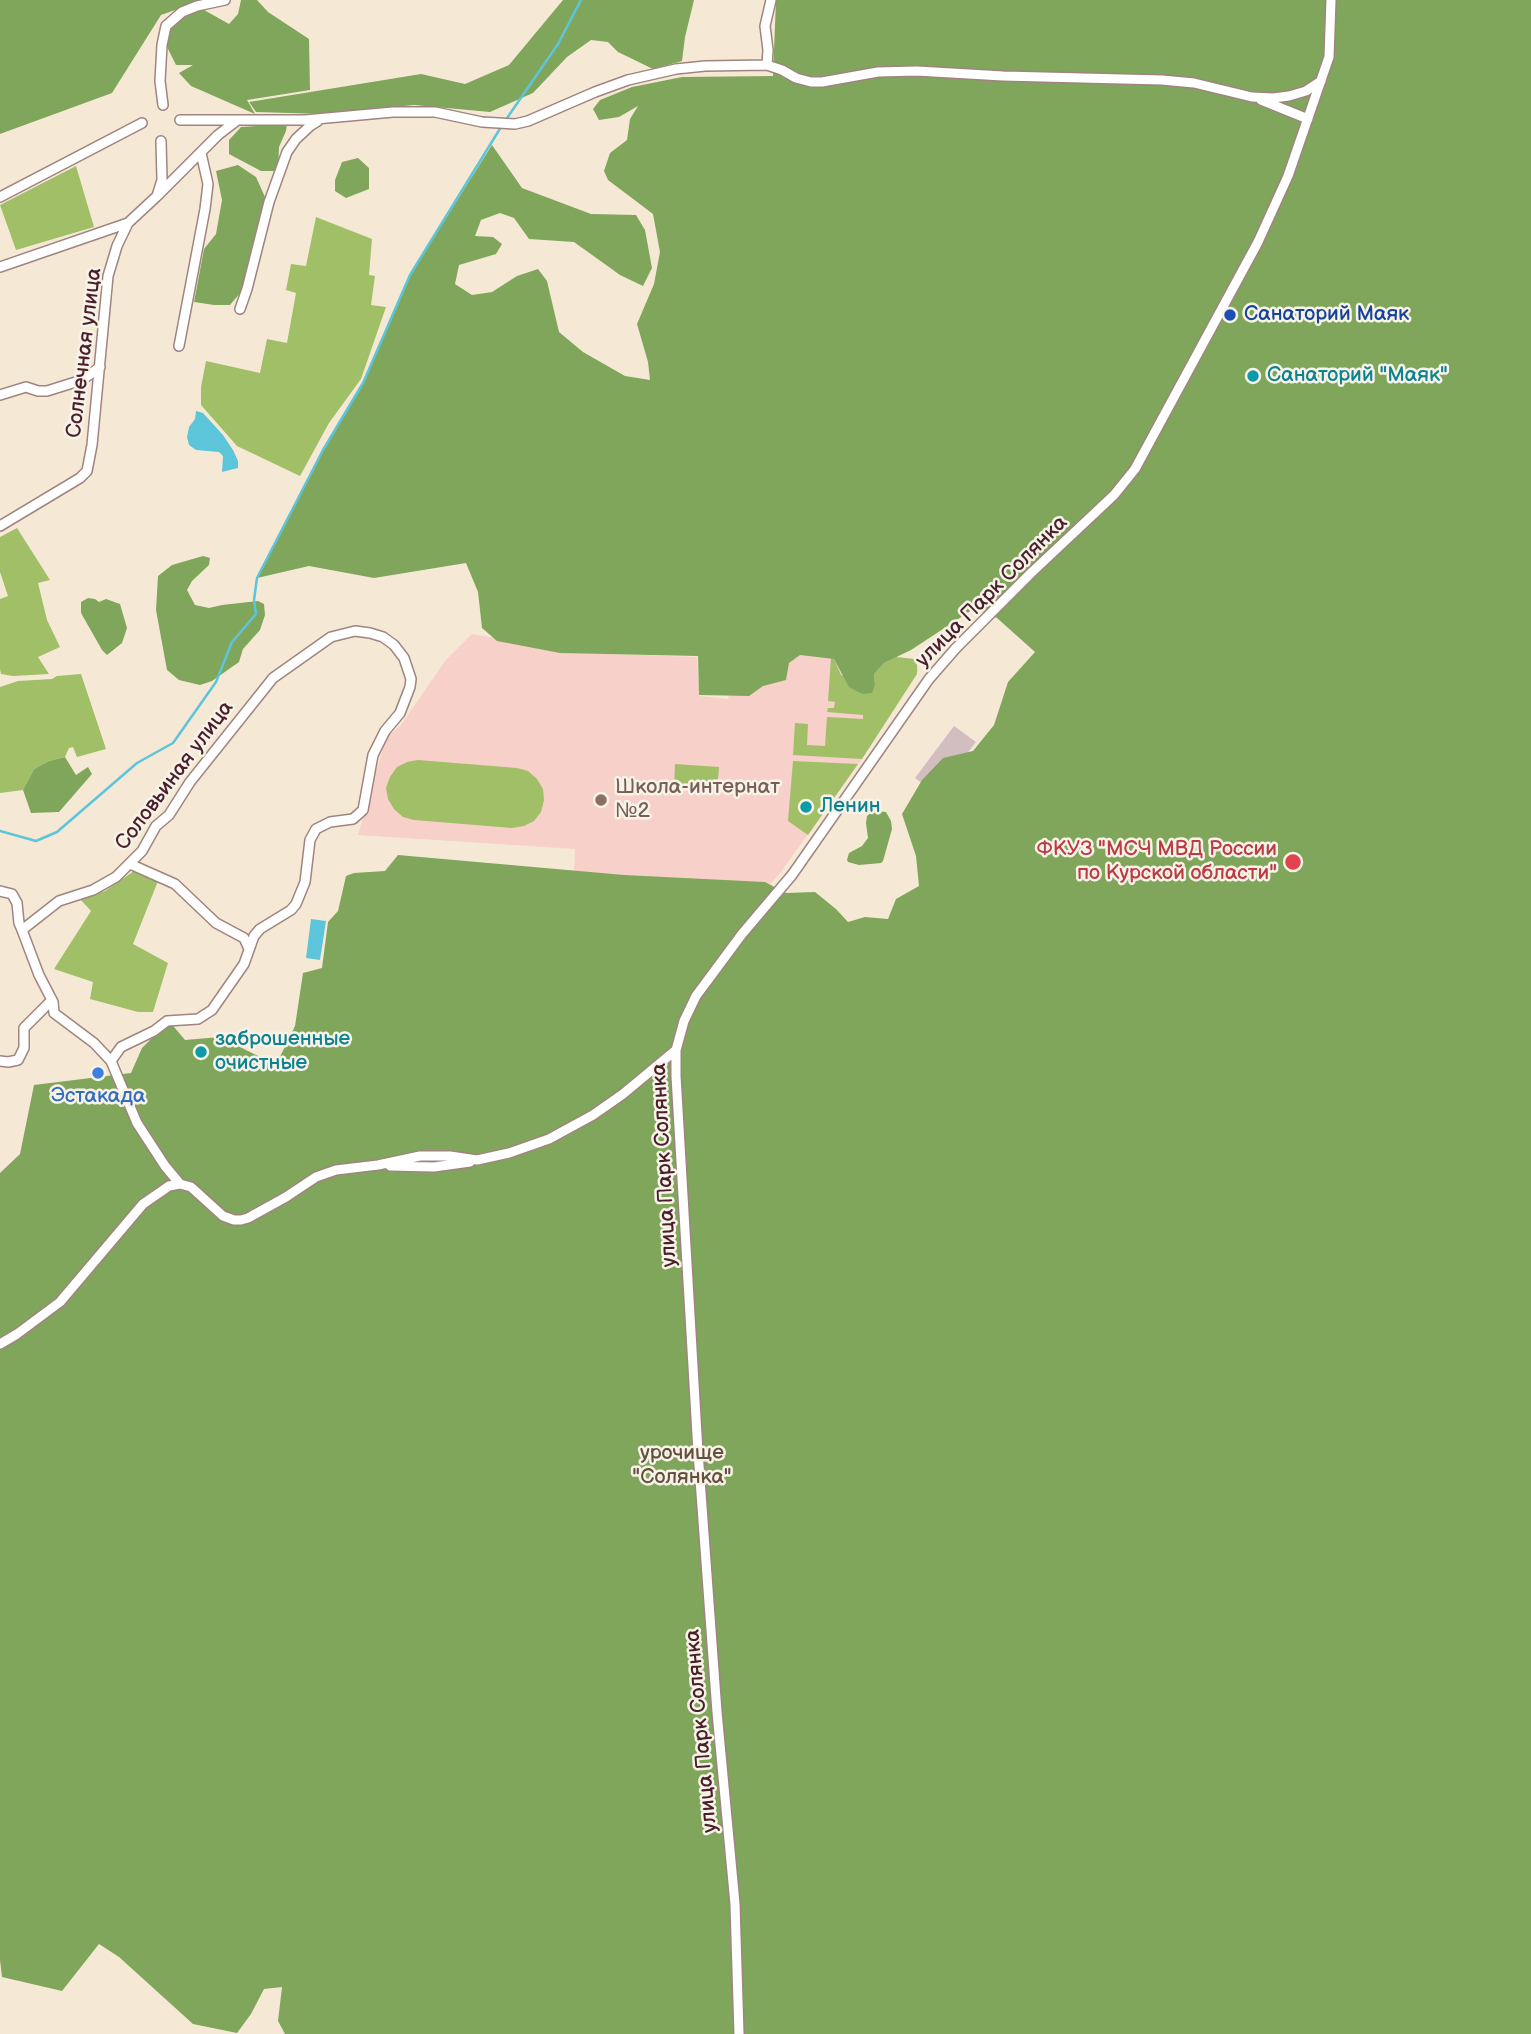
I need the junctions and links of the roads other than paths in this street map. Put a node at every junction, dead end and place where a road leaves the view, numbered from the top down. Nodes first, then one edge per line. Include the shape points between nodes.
1 (225, 0) edge
2 (771, 0) edge
3 (1331, 0) edge
4 (767, 65) junction
5 (1321, 81) junction
6 (1252, 97) junction
7 (163, 105) dead end
8 (327, 117) junction
9 (1308, 119) junction
10 (180, 120) dead end
11 (237, 121) junction
12 (142, 123) dead end
13 (161, 141) dead end
14 (201, 153) junction
15 (0, 197) edge
16 (156, 197) junction
17 (128, 223) junction
18 (0, 267) edge
19 (240, 309) dead end
20 (179, 346) dead end
21 (100, 367) junction
22 (0, 396) edge
23 (0, 526) edge
24 (130, 864) junction
25 (0, 891) edge
26 (22, 930) junction
27 (250, 951) junction
28 (52, 1000) junction
29 (676, 1051) junction
30 (0, 1061) edge
31 (111, 1061) junction
32 (180, 1184) junction
33 (0, 1344) edge
34 (739, 2034) edge

1 - 7 street via 182,12 166,26 160,81
2 - 4 street via 765,26
3 - 5 street, улица Парк Солянка via 1329,57
4 - 6 street via 811,82 917,71 1162,80
4 - 8 street via 705,66 628,80 515,124 435,112
5 - 6 street via 1289,96
5 - 9 street, улица Парк Солянка
6 - 9 street
8 - 11 street
8 - 19 street via 310,126 287,152
9 - 29 street, улица Парк Солянка via 1274,211 1135,468 1114,495 929,679 792,875 696,996
10 - 11 street
11 - 14 street, Солнечная улица
12 - 15 street
13 - 16 street via 162,180
14 - 16 street, Солнечная улица
14 - 20 street via 207,197
16 - 17 street, Солнечная улица
17 - 18 street
17 - 21 street, Солнечная улица via 108,276
21 - 22 street via 82,380 47,391 26,387
21 - 23 street, Солнечная улица via 87,471
24 - 26 street, Соловьиная улица via 93,890 59,901
24 - 27 street via 175,884 216,923 244,938
24 - 27 street, Соловьиная улица via 273,678 331,637 355,631 383,637 404,658 411,679 400,713 373,755 363,810 353,819 316,829 301,896 291,910 260,929
25 - 26 street via 12,894
26 - 28 street
27 - 31 street via 212,1010 198,1019 167,1021 121,1047
28 - 30 street via 24,1028 24,1048 18,1060
28 - 31 street via 54,1013
29 - 32 street via 593,1115 549,1139 509,1153 477,1160 420,1156 336,1170 241,1220 223,1216 191,1187
29 - 34 street, улица Парк Солянка via 698,1452 735,1904
31 - 32 street via 137,1123
32 - 33 street via 169,1185 143,1204 60,1302

